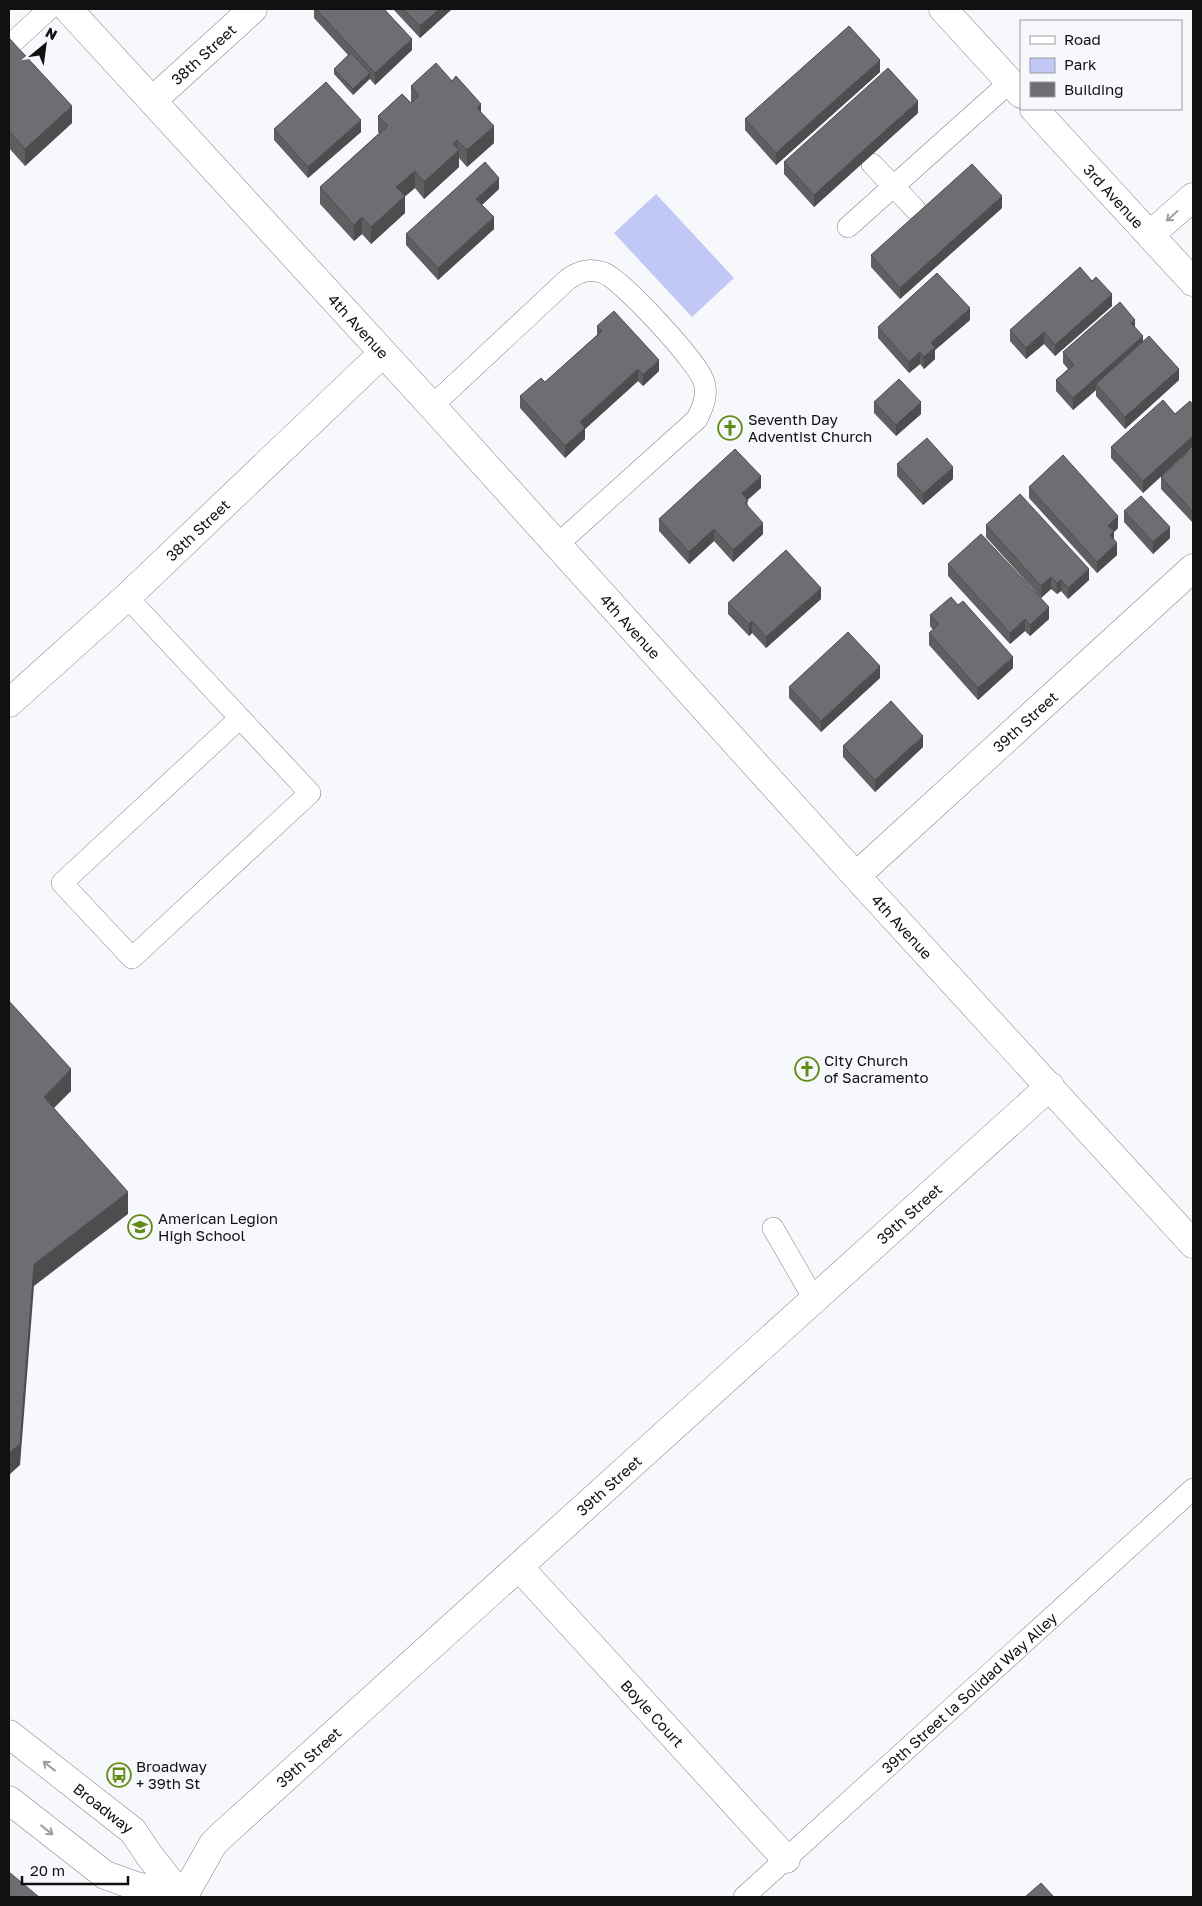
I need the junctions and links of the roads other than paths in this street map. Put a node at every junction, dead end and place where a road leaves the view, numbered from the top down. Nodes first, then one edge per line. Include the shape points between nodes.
1 (49, 9) edge
2 (68, 9) edge
3 (254, 9) edge
4 (943, 9) edge
5 (9, 46) edge
6 (1015, 88) edge
7 (153, 100) junction
8 (1035, 110) edge
9 (872, 164) dead end
10 (893, 186) junction
11 (1193, 197) edge
12 (915, 209) dead end
13 (848, 227) dead end
14 (1150, 235) junction
15 (1193, 282) edge
16 (384, 353) junction
17 (432, 406) junction
18 (557, 545) junction
19 (1193, 568) edge
20 (127, 597) junction
21 (9, 703) edge
22 (239, 720) junction
23 (856, 876) junction
24 (1050, 1086) junction
25 (773, 1228) dead end
26 (1193, 1244) edge
27 (814, 1299) junction
28 (1193, 1488) edge
29 (519, 1567) junction
30 (9, 1734) edge
31 (9, 1800) edge
32 (786, 1859) junction
33 (182, 1897) edge
34 (744, 1897) edge

1 - 5 lane
2 - 7 street, 4th Avenue
3 - 7 street, 38th Street
4 - 6 street
6 - 10 lane
7 - 16 street, 4th Avenue
8 - 14 street, 3rd Avenue
9 - 10 lane
10 - 12 lane
10 - 13 lane
11 -> 14 street
14 - 15 street, 3rd Avenue
16 - 17 street, 4th Avenue
16 - 20 street, 38th Street
17 - 18 street, 4th Avenue
17 - 18 lane via 568,279 586,271 615,278 681,349 704,381 705,401 697,418
18 - 23 street, 4th Avenue
19 - 23 street, 39th Street
20 - 21 street, 38th Street
20 - 22 lane
22 - 22 lane via 310,793 132,958 62,883
23 - 24 street, 4th Avenue
24 - 26 street, 4th Avenue
24 - 27 street, 39th Street
25 - 27 lane
27 - 29 street, 39th Street
28 - 32 lane, 39th Street la Solidad Way Alley
29 - 32 street, Boyle Court
29 - 33 street, 39th Street via 221,1836
33 -> 30 street, Broadway via 133,1831
31 -> 33 street via 105,1875
32 - 34 lane, 39th Street la Solidad Way Alley via 768,1886

